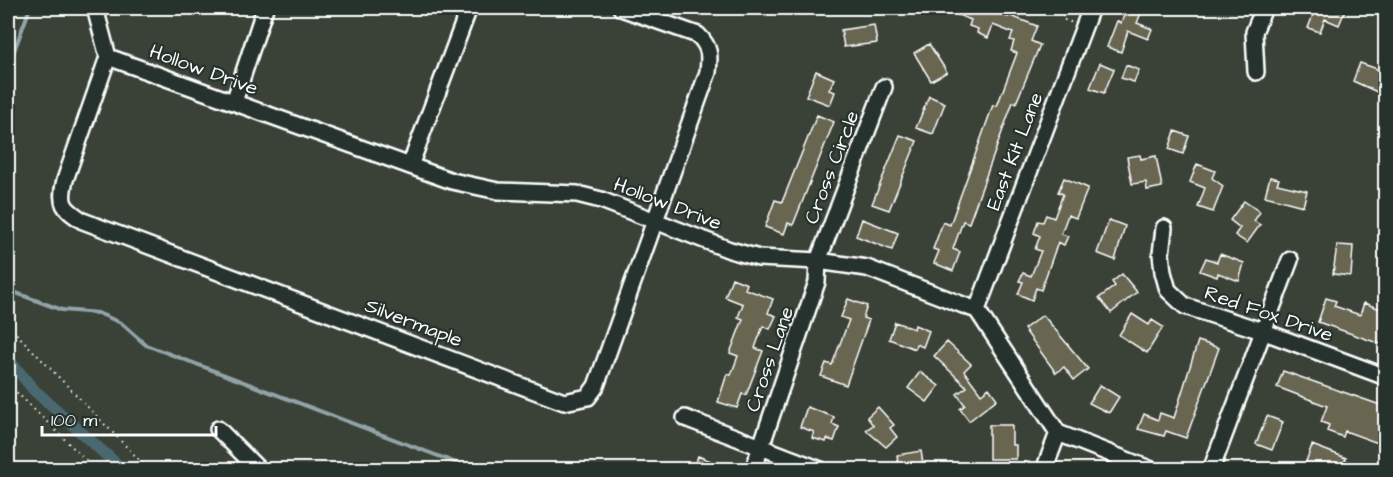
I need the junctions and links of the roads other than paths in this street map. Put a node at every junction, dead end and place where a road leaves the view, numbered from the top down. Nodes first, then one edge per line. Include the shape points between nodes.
1 (96, 8) edge
2 (265, 8) edge
3 (469, 8) edge
4 (621, 8) edge
5 (1089, 8) edge
6 (1264, 8) edge
7 (108, 57) junction
8 (1256, 72) dead end
9 (884, 87) dead end
10 (234, 102) junction
11 (410, 166) junction
12 (653, 221) junction
13 (1164, 228) dead end
14 (1290, 260) dead end
15 (818, 261) junction
16 (977, 310) junction
17 (1262, 331) junction
18 (1386, 377) edge
19 (685, 418) dead end
20 (218, 429) dead end
21 (1058, 433) junction
22 (762, 447) junction
23 (259, 470) edge
24 (753, 470) edge
25 (821, 470) edge
26 (1044, 470) edge
27 (1152, 470) edge
28 (1211, 470) edge

1 - 7 street
2 - 10 street
3 - 11 street
4 - 12 street, Silvermaple via 698,35 707,44 710,55 708,72
5 - 16 street, East Kit Lane
6 - 8 street via 1254,32
7 - 10 street, Hollow Drive
7 - 12 street, Silvermaple via 61,196 67,211 83,221 564,402 588,397 596,386
9 - 15 street, Cross Circle
10 - 11 street, Hollow Drive
11 - 12 street, Hollow Drive via 476,188 577,194
12 - 15 street, Hollow Drive via 759,258
13 - 17 street, Red Fox Drive via 1163,273 1168,290 1177,300
14 - 17 street
15 - 16 street, Hollow Drive via 867,268
15 - 22 street, Cross Lane via 818,281
16 - 21 street
17 - 18 street, Red Fox Drive
17 - 28 street
19 - 22 street
20 - 23 street
21 - 26 street
21 - 27 street
22 - 24 street, Cross Lane
22 - 25 street

